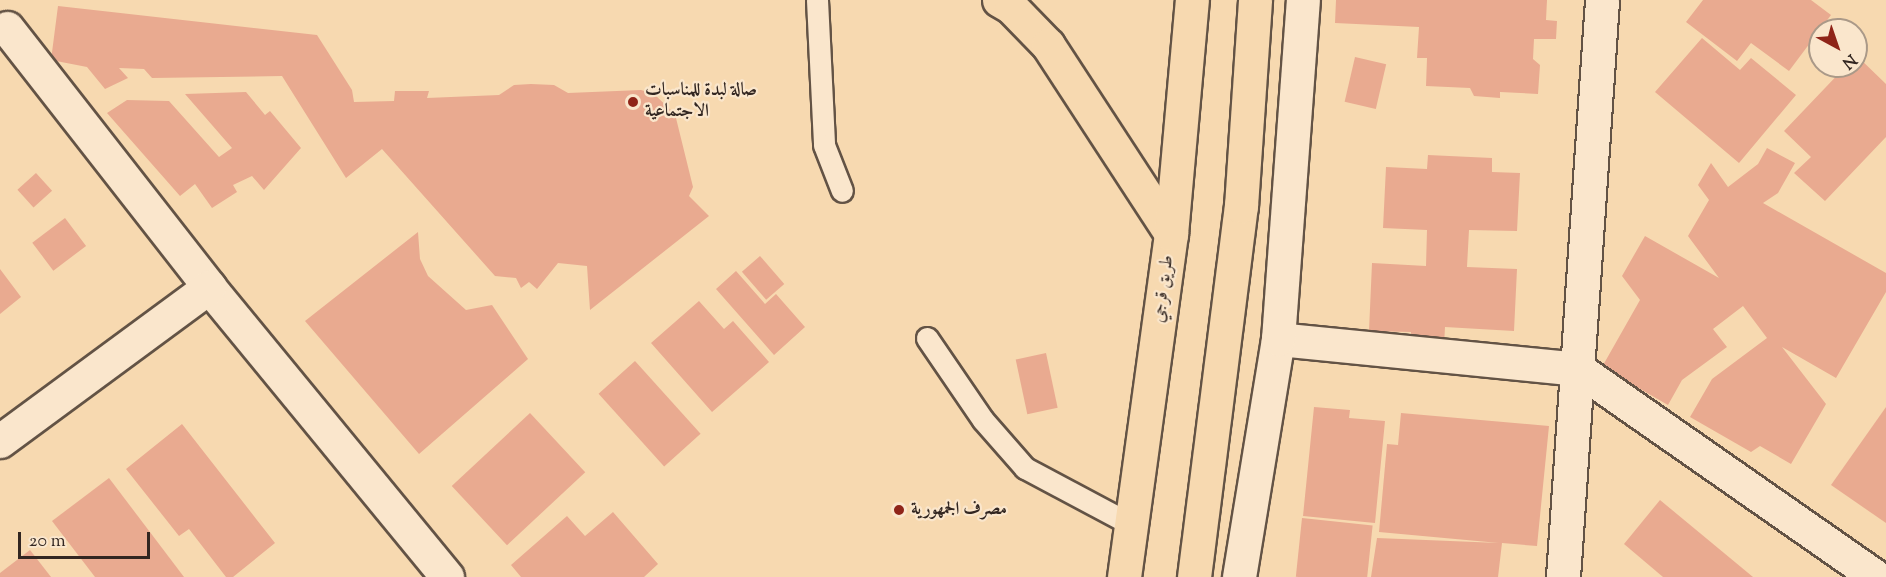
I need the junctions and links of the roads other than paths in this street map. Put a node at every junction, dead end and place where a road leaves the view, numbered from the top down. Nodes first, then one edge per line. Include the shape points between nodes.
1 (817, 0) edge
2 (999, 0) edge
3 (1192, 0) edge
4 (1255, 0) edge
5 (1303, 0) edge
6 (1602, 0) edge
7 (7, 28) dead end
8 (842, 191) dead end
9 (1171, 234) junction
10 (209, 287) junction
11 (927, 338) dead end
12 (1278, 339) junction
13 (1578, 369) junction
14 (0, 441) edge
15 (1132, 525) junction
16 (447, 577) edge
17 (1124, 577) edge
18 (1194, 577) edge
19 (1239, 577) edge
20 (1563, 577) edge
21 (1876, 577) edge

1 - 8 lane via 824,145
2 - 9 highway via 1048,45
3 - 9 highway, طريق قرجي
4 - 18 highway via 1242,206
5 - 12 street
6 - 13 street
7 - 10 street
9 - 15 highway, طريق قرجي
10 - 14 street
10 - 16 street
11 - 15 lane via 983,420 1024,468
12 - 13 street
12 - 19 street
13 - 20 street
13 - 21 street
15 - 17 highway, طريق قرجي

